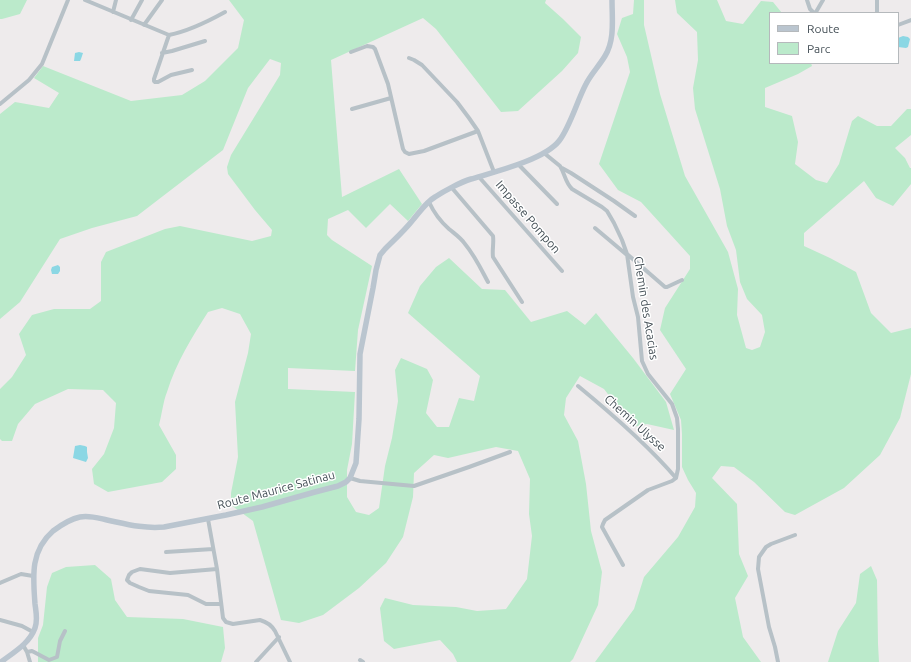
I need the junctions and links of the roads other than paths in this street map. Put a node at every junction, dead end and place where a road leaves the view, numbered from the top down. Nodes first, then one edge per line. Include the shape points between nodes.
1 (68, 0) edge
2 (85, 0) edge
3 (116, 0) edge
4 (142, 0) edge
5 (162, 0) edge
6 (612, 0) edge
7 (807, 0) edge
8 (823, 0) edge
9 (877, 0) edge
10 (113, 12) junction
11 (225, 12) dead end
12 (813, 12) edge
13 (816, 12) edge
14 (877, 12) edge
15 (132, 20) junction
16 (911, 20) edge
17 (144, 25) junction
18 (899, 25) edge
19 (169, 35) junction
20 (205, 41) dead end
21 (162, 52) junction
22 (352, 52) dead end
23 (409, 58) dead end
24 (192, 70) dead end
25 (391, 98) junction
26 (0, 104) edge
27 (352, 109) dead end
28 (478, 131) junction
29 (544, 153) junction
30 (518, 164) junction
31 (562, 168) junction
32 (494, 172) junction
33 (479, 177) junction
34 (452, 188) junction
35 (429, 202) junction
36 (557, 204) dead end
37 (635, 216) dead end
38 (596, 228) dead end
39 (627, 254) junction
40 (562, 272) dead end
41 (682, 280) dead end
42 (488, 282) dead end
43 (522, 302) dead end
44 (578, 386) dead end
45 (510, 452) dead end
46 (350, 478) junction
47 (676, 478) junction
48 (208, 519) junction
49 (795, 535) dead end
50 (213, 549) junction
51 (166, 552) dead end
52 (623, 565) dead end
53 (217, 569) junction
54 (33, 576) junction
55 (0, 582) edge
56 (221, 604) junction
57 (0, 620) edge
58 (65, 631) dead end
59 (33, 632) junction
60 (279, 637) junction
61 (23, 645) junction
62 (27, 652) junction
63 (1, 662) edge
64 (30, 662) edge
65 (256, 662) edge
66 (290, 662) edge
67 (778, 662) edge

1 - 26 street via 42,64
2 - 10 street
3 - 10 street
4 - 15 street
5 - 17 street
6 - 29 main road, Route Maurice Satinau via 612,33 607,53 590,76 564,134
7 - 12 street
8 - 13 street
9 - 14 street
10 - 15 street
11 - 19 street via 201,25
15 - 17 street
16 - 18 street
17 - 19 street
19 - 21 street
20 - 21 street
21 - 24 street via 155,82
22 - 25 street via 367,46 373,47
23 - 28 street via 422,65 457,102
25 - 27 street
25 - 28 street via 403,149 410,154
28 - 32 street
29 - 30 main road, Route Maurice Satinau
29 - 31 street, Chemin des Acacias
30 - 32 main road, Route Maurice Satinau
30 - 36 street
31 - 37 street
31 - 39 street, Chemin des Acacias via 572,189 602,207 610,215
32 - 33 main road, Route Maurice Satinau
33 - 34 main road, Route Maurice Satinau
33 - 40 street, Impasse Pompon
34 - 35 main road, Route Maurice Satinau
34 - 43 street via 493,236 493,257
35 - 42 street via 438,218 472,253
35 - 46 main road, Route Maurice Satinau via 380,255 360,354 356,463
38 - 39 street
39 - 41 street via 665,287
39 - 47 street, Chemin des Acacias via 638,317 642,361 648,374 672,404 677,418
44 - 47 street, Chemin Ulysse via 612,414
45 - 46 street via 414,486
46 - 48 main road, Route Maurice Satinau via 338,486
47 - 52 street via 648,490 605,520 602,527
48 - 50 street
48 - 54 main road, Route Maurice Satinau via 155,528 90,516 78,517 58,527 47,537 37,554
49 - 67 street via 766,547 759,557 758,569
50 - 51 street
50 - 53 street
53 - 56 street
53 - 56 street via 170,573 140,569 128,575 127,580 149,592 188,595 206,604
54 - 55 street via 21,574
54 - 59 main road, Route Maurice Satinau via 37,619
56 - 60 street via 226,622 233,624 264,621
57 - 59 street
58 - 62 street via 60,640 57,657 49,660 32,651
59 - 61 main road, Route Maurice Satinau
60 - 65 street
60 - 66 street
61 - 62 street
61 - 63 main road, Route Maurice Satinau
62 - 64 street

